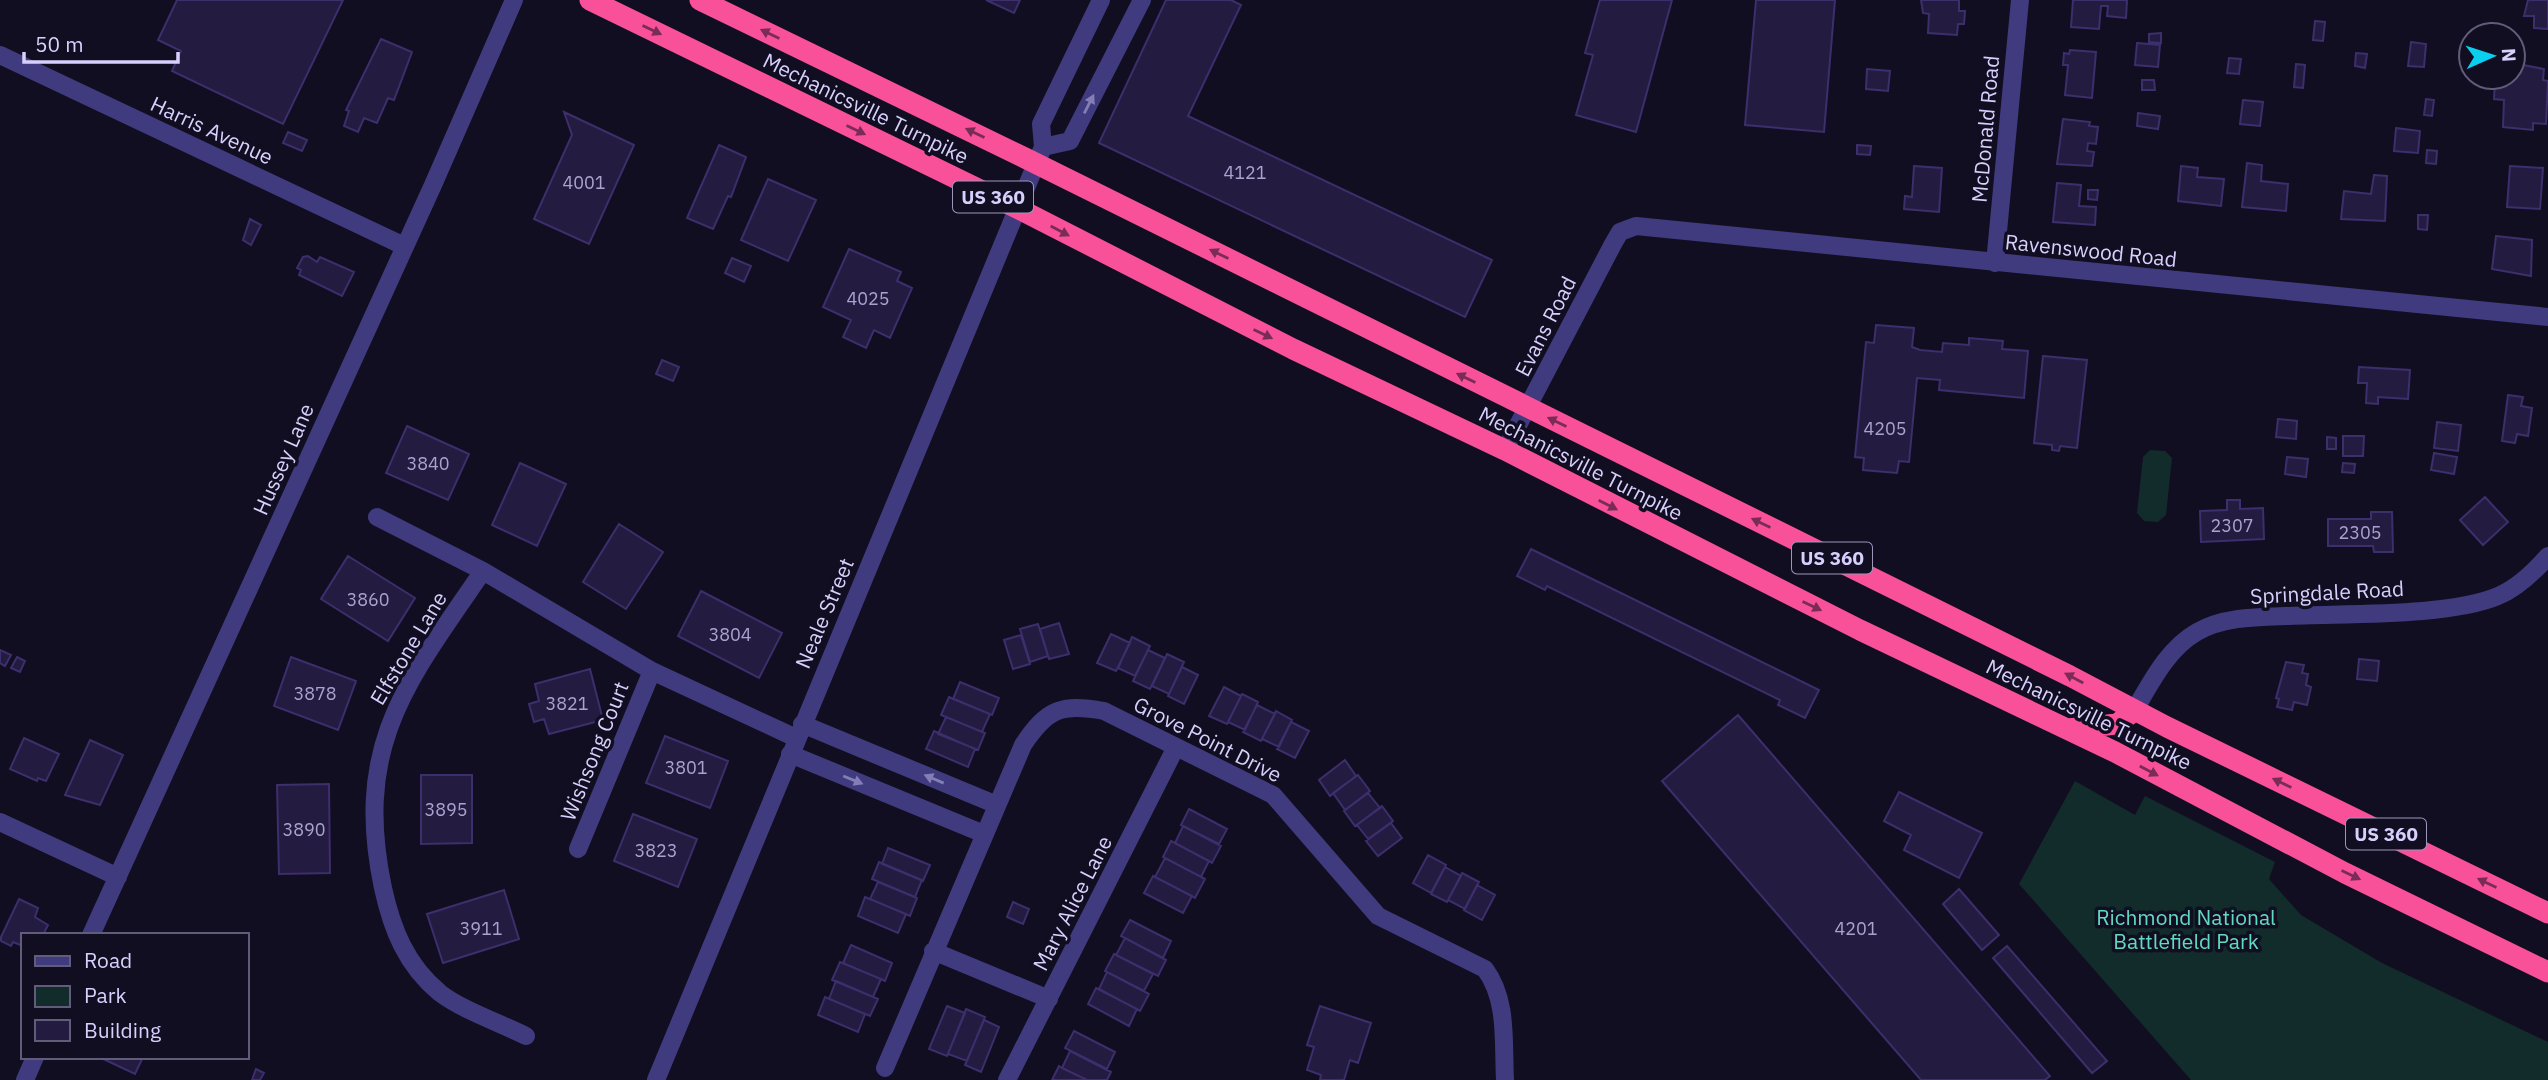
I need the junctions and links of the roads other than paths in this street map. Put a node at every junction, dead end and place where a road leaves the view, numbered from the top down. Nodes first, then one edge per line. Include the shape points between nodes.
1 (514, 0) edge
2 (590, 0) edge
3 (700, 0) edge
4 (1101, 0) edge
5 (1142, 0) edge
6 (2021, 0) edge
7 (0, 55) edge
8 (1040, 155) junction
9 (1017, 208) junction
10 (1630, 228) joint
11 (404, 246) junction
12 (1995, 263) junction
13 (2548, 317) edge
14 (1527, 408) junction
15 (1505, 450) junction
16 (377, 517) dead end
17 (2548, 556) edge
18 (483, 571) junction
19 (652, 671) junction
20 (2134, 711) junction
21 (2167, 727) junction
22 (2066, 730) junction
23 (796, 739) junction
24 (1176, 747) junction
25 (2115, 752) junction
26 (997, 805) junction
27 (0, 822) edge
28 (984, 834) junction
29 (578, 849) dead end
30 (118, 877) junction
31 (2548, 913) edge
32 (92, 933) edge
33 (933, 951) junction
34 (2548, 972) edge
35 (1049, 999) junction
36 (526, 1036) dead end
37 (35, 1059) edge
38 (885, 1068) dead end
39 (25, 1080) edge
40 (656, 1080) edge
41 (1007, 1080) edge
42 (1505, 1080) edge

1 - 11 street, Hussey Lane
2 -> 9 highway, Mechanicsville Turnpike / US 360
8 -> 3 highway, Mechanicsville Turnpike / US 360
4 - 8 street, Neale Street via 1041,124
8 -> 5 street via 1070,141
6 - 12 street, McDonald Road
7 - 11 street, Harris Avenue
8 - 9 street, Neale Street
14 -> 8 highway, Mechanicsville Turnpike / US 360
9 -> 15 highway, Mechanicsville Turnpike / US 360
9 - 23 street, Neale Street
10 - 12 street, Ravenswood Road
10 - 14 street, Evans Road via 1620,232 1612,244
11 - 30 street, Hussey Lane
12 - 13 street, Ravenswood Road
14 - 15 street, Evans Road
20 -> 14 highway, Mechanicsville Turnpike / US 360
15 -> 22 highway, Mechanicsville Turnpike / US 360
16 - 18 street
17 - 20 street, Springdale Road via 2517,586 2475,603 2218,623 2182,642
18 - 19 street
18 - 36 street, Elfstone Lane via 399,700 384,736 376,772 375,840 387,909 398,942 418,970 441,994
19 - 23 street
19 - 29 street, Wishsong Court
20 - 21 highway, Mechanicsville Turnpike / US 360
20 - 22 highway via 2117,724
21 - 25 highway via 2128,730 2121,734
31 -> 21 highway, Mechanicsville Turnpike / US 360
22 - 25 highway, Mechanicsville Turnpike / US 360
26 -> 23 street
23 -> 28 street
23 - 40 street, Neale Street
24 - 26 street, Grove Point Drive via 1104,711 1058,709 1041,719 1023,745
24 - 35 street, Mary Alice Lane
24 - 42 street, Grove Point Drive via 1273,795 1378,916 1485,969 1500,999
25 -> 34 highway, Mechanicsville Turnpike / US 360 via 2345,873
26 - 28 street, Grove Point Drive
27 - 30 street
28 - 33 street, Grove Point Drive
30 - 32 street, Hussey Lane
33 - 35 street
33 - 38 street, Grove Point Drive
35 - 41 street, Mary Alice Lane
37 - 39 street

